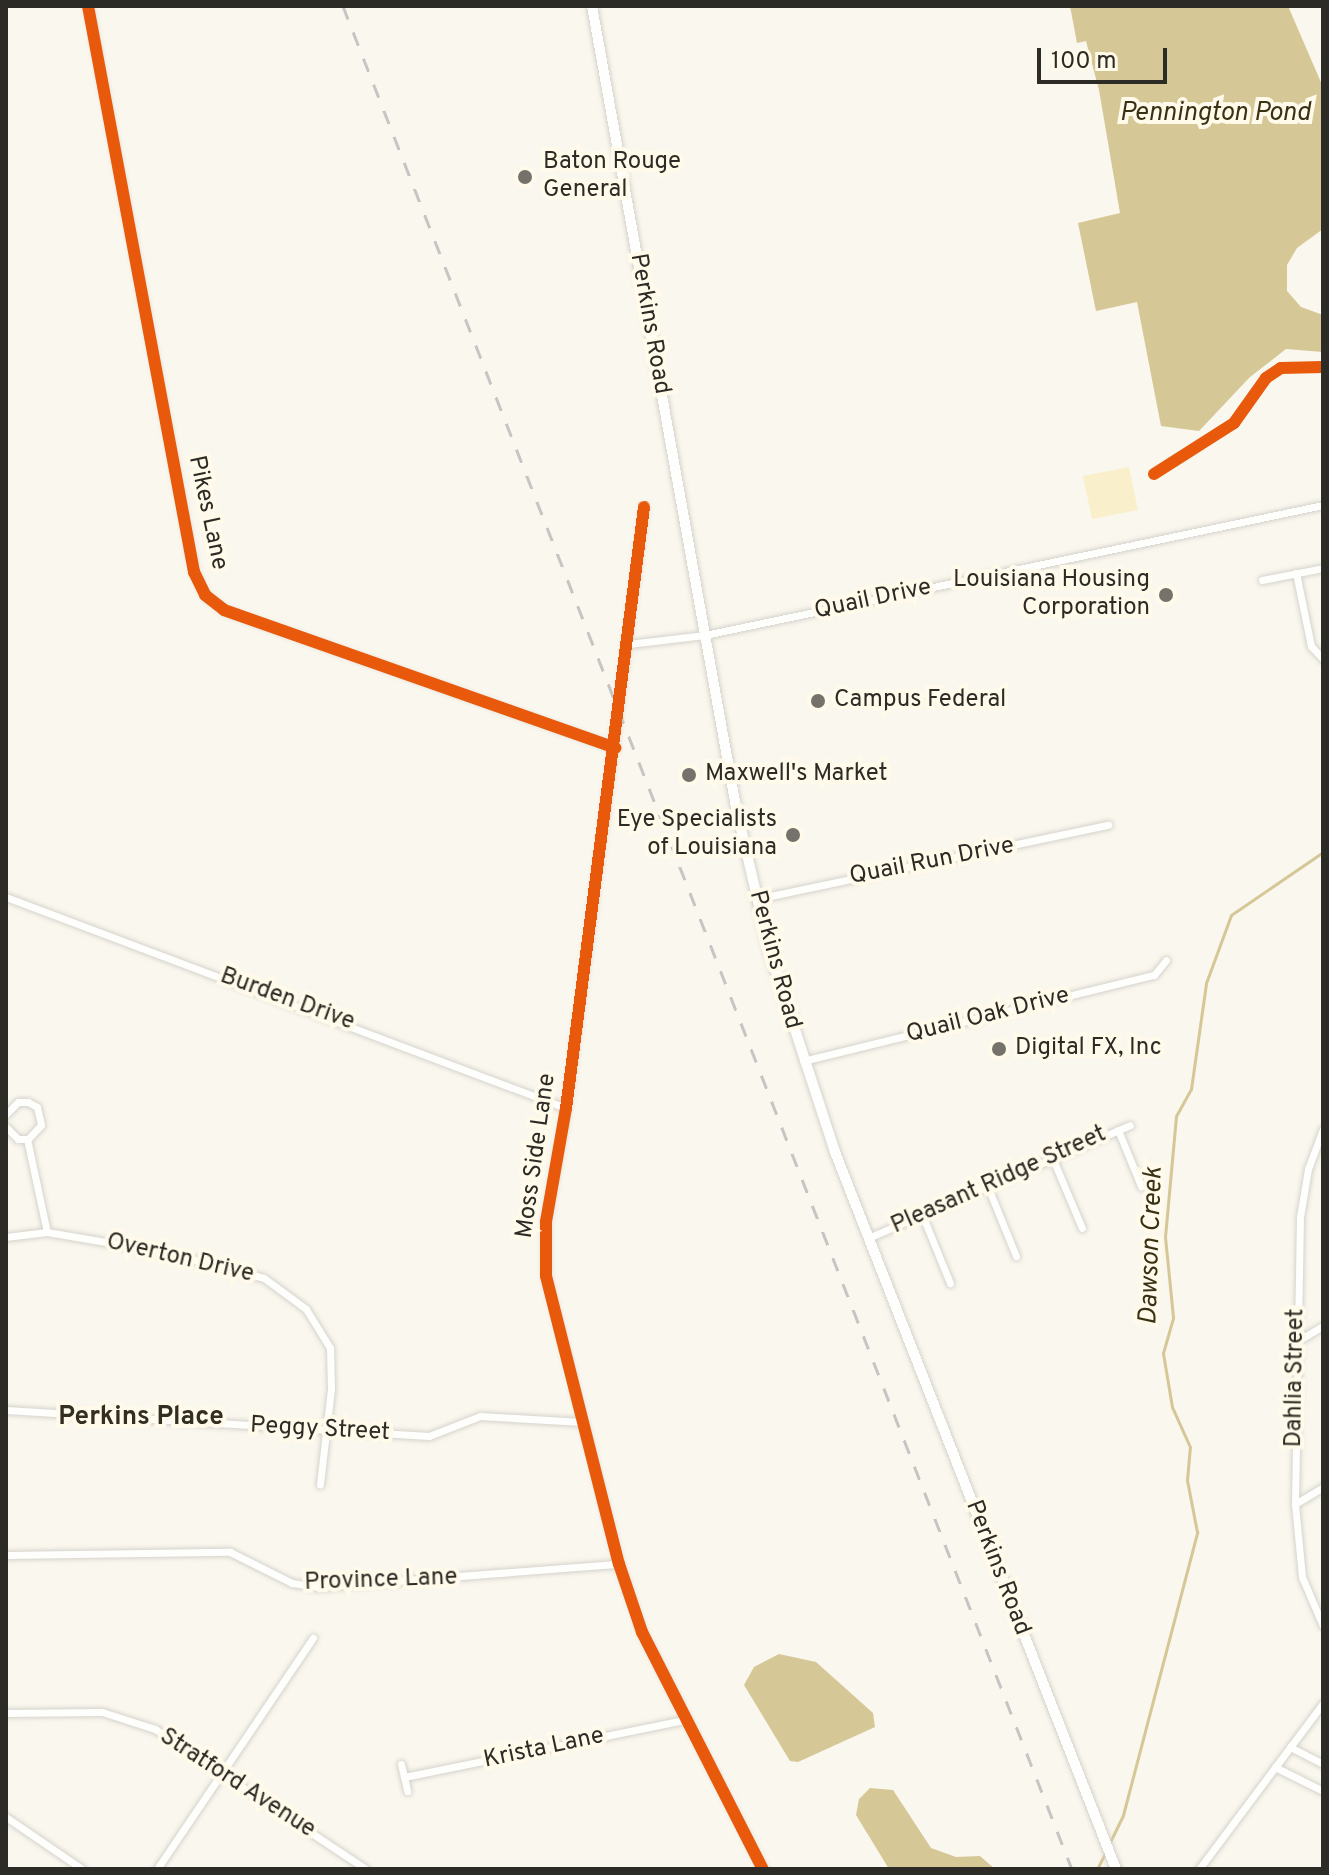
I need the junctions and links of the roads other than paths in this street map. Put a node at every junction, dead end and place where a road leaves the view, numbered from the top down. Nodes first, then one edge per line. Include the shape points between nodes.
1 (88, 6) edge
2 (592, 6) edge
3 (1323, 505) edge
4 (644, 507) dead end
5 (1323, 568) edge
6 (1296, 573) junction
7 (1262, 580) dead end
8 (705, 635) junction
9 (628, 644) junction
10 (1320, 658) edge
11 (615, 748) junction
12 (1108, 825) dead end
13 (6, 897) edge
14 (756, 899) junction
15 (1166, 960) dead end
16 (803, 1061) junction
17 (566, 1108) junction
18 (6, 1114) edge
19 (1130, 1125) dead end
20 (6, 1127) edge
21 (1323, 1129) edge
22 (1118, 1130) junction
23 (27, 1139) junction
24 (1052, 1157) junction
25 (987, 1185) junction
26 (1141, 1186) dead end
27 (921, 1212) junction
28 (1082, 1228) dead end
29 (47, 1232) junction
30 (6, 1237) edge
31 (868, 1238) junction
32 (1016, 1256) dead end
33 (950, 1283) dead end
34 (1323, 1326) edge
35 (1296, 1342) junction
36 (6, 1410) edge
37 (582, 1422) junction
38 (323, 1431) junction
39 (320, 1484) dead end
40 (1323, 1487) edge
41 (1295, 1504) junction
42 (6, 1555) edge
43 (619, 1564) junction
44 (1323, 1626) edge
45 (313, 1638) dead end
46 (1323, 1703) edge
47 (6, 1713) edge
48 (684, 1720) junction
49 (1290, 1747) junction
50 (401, 1764) dead end
51 (1323, 1764) edge
52 (1275, 1767) junction
53 (222, 1772) junction
54 (404, 1777) junction
55 (407, 1791) dead end
56 (1323, 1791) edge
57 (6, 1817) edge
58 (82, 1869) edge
59 (157, 1869) edge
60 (366, 1869) edge
61 (763, 1869) edge
62 (1116, 1869) edge
63 (1199, 1869) edge

1 - 11 street, Pikes Lane via 194,572 205,595 224,610
2 - 8 main road, Perkins Road
3 - 8 street, Quail Drive
4 - 9 street, Moss Side Lane
5 - 6 street
6 - 7 street
6 - 10 street
8 - 9 street, Quail Drive
8 - 14 main road, Perkins Road
9 - 11 street, Moss Side Lane
11 - 17 street, Moss Side Lane
12 - 14 street, Quail Run Drive
13 - 17 street, Burden Drive
14 - 16 main road, Perkins Road
15 - 16 street, Quail Oak Drive via 1154,975
16 - 31 main road, Perkins Road
17 - 37 street, Moss Side Lane via 546,1222 546,1276
18 - 23 street via 18,1102 37,1107 41,1125
19 - 22 street, Pleasant Ridge Street
20 - 23 street via 18,1139
21 - 35 street, Dahlia Street via 1308,1169 1300,1217
22 - 24 street, Pleasant Ridge Street
22 - 26 street
23 - 29 street
24 - 25 street, Pleasant Ridge Street
24 - 28 street
25 - 27 street, Pleasant Ridge Street
25 - 32 street
27 - 31 street, Pleasant Ridge Street
27 - 33 street
29 - 30 street, Overton Drive
29 - 38 street, Overton Drive via 164,1252 264,1278 306,1309 330,1348 331,1389
31 - 62 main road, Perkins Road
34 - 35 street
35 - 41 street, Dahlia Street
36 - 38 street, Peggy Street
37 - 38 street, Peggy Street via 480,1416 429,1436
37 - 43 street, Moss Side Lane
38 - 39 street, Overton Drive
40 - 41 street
41 - 44 street, Dahlia Street via 1302,1577
42 - 43 street, Province Lane via 230,1552 292,1583 317,1587
43 - 48 street, Moss Side Lane via 642,1632
45 - 53 street
46 - 49 street
47 - 53 street, Stratford Avenue via 102,1712 155,1729
48 - 54 street, Krista Lane
48 - 61 street, Moss Side Lane
49 - 51 street
49 - 52 street
50 - 54 street
52 - 56 street
52 - 63 street
53 - 59 street
53 - 60 street, Stratford Avenue
54 - 55 street
57 - 58 street

